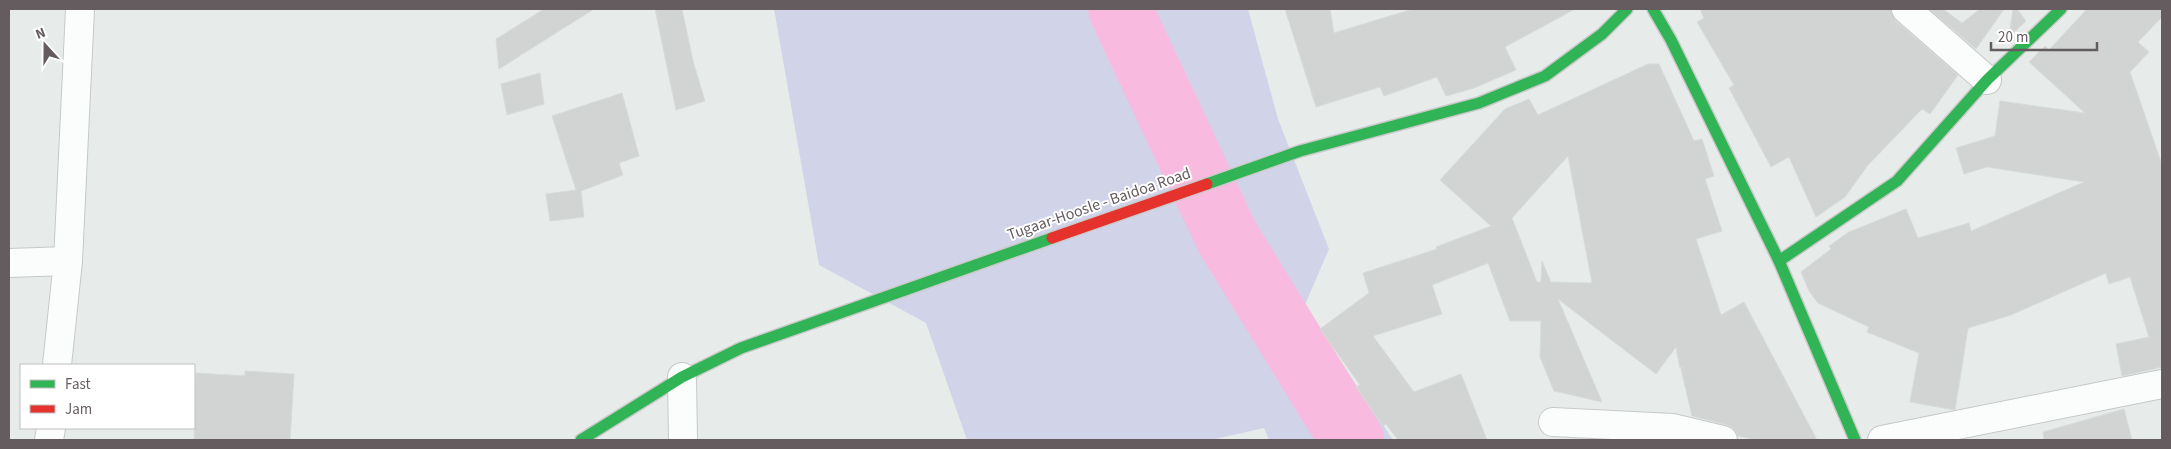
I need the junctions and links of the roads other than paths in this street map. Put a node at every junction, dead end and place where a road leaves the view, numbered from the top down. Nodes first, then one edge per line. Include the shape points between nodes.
1 (80, 9) edge
2 (1627, 9) edge
3 (1653, 9) edge
4 (1906, 9) edge
5 (2061, 9) edge
6 (1986, 80) junction
7 (1779, 260) junction
8 (68, 261) junction
9 (9, 263) edge
10 (57, 364) edge
11 (682, 377) junction
12 (2162, 384) edge
13 (1553, 422) dead end
14 (580, 440) edge
15 (682, 440) edge
16 (1723, 440) edge
17 (1855, 440) edge
18 (1882, 440) edge

1 - 8 street
2 - 11 main road, Tugaar-Hoosle - Baidoa Road via 1602,34 1545,76 1479,104 1300,151 742,348
3 - 7 main road
4 - 6 street
5 - 6 main road
6 - 7 main road via 1897,182
7 - 17 main road
8 - 9 street
8 - 10 street
11 - 14 main road, Tugaar-Hoosle - Baidoa Road
11 - 15 street
12 - 18 street
13 - 16 street via 1673,428

